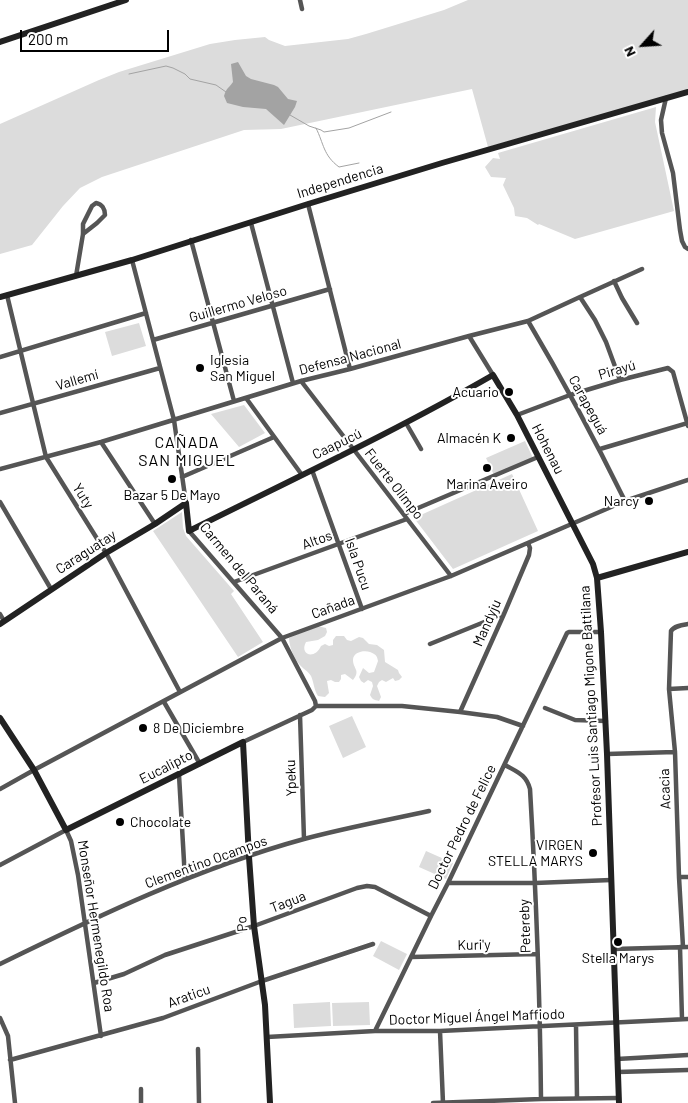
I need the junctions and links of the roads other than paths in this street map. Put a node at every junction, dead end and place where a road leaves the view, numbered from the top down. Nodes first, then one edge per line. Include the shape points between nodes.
1 (126, 0) edge
2 (300, 0) edge
3 (116, 1) edge
4 (302, 9) dead end
5 (0, 42) edge
6 (688, 92) edge
7 (666, 98) junction
8 (308, 204) junction
9 (251, 222) junction
10 (83, 234) junction
11 (191, 240) junction
12 (688, 249) edge
13 (132, 260) junction
14 (642, 269) dead end
15 (76, 276) junction
16 (614, 281) junction
17 (330, 289) junction
18 (3, 296) edge
19 (580, 297) junction
20 (273, 305) junction
21 (146, 313) junction
22 (213, 322) junction
23 (528, 322) junction
24 (637, 323) dead end
25 (469, 336) junction
26 (153, 340) junction
27 (20, 351) junction
28 (0, 357) edge
29 (160, 368) junction
30 (350, 369) junction
31 (492, 375) junction
32 (620, 380) junction
33 (301, 381) junction
34 (293, 383) junction
35 (570, 395) junction
36 (246, 398) junction
37 (234, 400) junction
38 (33, 404) junction
39 (0, 413) edge
40 (517, 415) junction
41 (174, 420) junction
42 (406, 423) junction
43 (688, 424) edge
44 (274, 437) junction
45 (101, 442) junction
46 (421, 449) dead end
47 (600, 449) junction
48 (354, 450) junction
49 (46, 457) junction
50 (538, 457) junction
51 (0, 469) edge
52 (312, 470) junction
53 (302, 475) junction
54 (182, 477) junction
55 (688, 480) edge
56 (625, 500) junction
57 (0, 502) edge
58 (186, 503) junction
59 (404, 514) junction
60 (407, 519) junction
61 (572, 523) junction
62 (155, 524) junction
63 (189, 530) junction
64 (528, 543) junction
65 (339, 544) junction
66 (688, 552) edge
67 (106, 553) junction
68 (451, 576) junction
69 (597, 578) junction
70 (234, 582) junction
71 (51, 589) junction
72 (362, 609) junction
73 (0, 614) edge
74 (504, 614) junction
75 (2, 622) edge
76 (688, 624) edge
77 (601, 632) junction
78 (282, 638) junction
79 (430, 644) dead end
80 (688, 688) edge
81 (670, 689) junction
82 (180, 692) junction
83 (164, 702) junction
84 (316, 706) junction
85 (545, 708) dead end
86 (460, 712) junction
87 (300, 715) junction
88 (0, 718) edge
89 (606, 721) junction
90 (523, 726) junction
91 (243, 742) junction
92 (675, 752) junction
93 (607, 754) junction
94 (200, 764) junction
95 (505, 765) junction
96 (34, 770) junction
97 (179, 774) junction
98 (0, 789) edge
99 (429, 811) dead end
100 (66, 830) junction
101 (304, 839) junction
102 (248, 857) junction
103 (0, 865) edge
104 (679, 877) junction
105 (688, 877) edge
106 (185, 879) junction
107 (611, 880) junction
108 (448, 883) junction
109 (535, 883) junction
110 (430, 916) junction
111 (84, 923) junction
112 (254, 926) junction
113 (373, 944) dead end
114 (683, 947) edge
115 (614, 949) junction
116 (537, 954) junction
117 (411, 957) junction
118 (0, 964) edge
119 (262, 981) junction
120 (94, 984) junction
121 (0, 1018) edge
122 (685, 1019) edge
123 (616, 1023) junction
124 (576, 1025) junction
125 (540, 1026) junction
126 (375, 1031) junction
127 (440, 1031) junction
128 (101, 1036) junction
129 (267, 1037) junction
130 (198, 1049) dead end
131 (688, 1055) edge
132 (617, 1059) junction
133 (10, 1060) junction
134 (688, 1070) edge
135 (618, 1072) junction
136 (141, 1089) dead end
137 (577, 1098) junction
138 (541, 1099) junction
139 (619, 1100) edge
140 (15, 1103) edge
141 (141, 1103) edge
142 (199, 1103) edge
143 (270, 1103) edge
144 (433, 1103) edge
145 (442, 1103) edge

1 - 3 street
2 - 4 street
3 - 5 street
6 - 7 street, Independencia
7 - 8 street, Independencia
7 - 12 street via 660,120 673,173 682,242
8 - 9 street, Independencia
8 - 17 street
9 - 11 street, Independencia
9 - 20 street
10 - 10 street via 82,224 87,213 98,203 103,206 105,215
10 - 15 street
11 - 13 street, Independencia
11 - 22 street
13 - 15 street, Independencia
13 - 21 street, Carmen del Paraná
14 - 16 street, Defensa Nacional
15 - 18 street, Independencia
16 - 19 street, Defensa Nacional
16 - 24 street
17 - 20 street, Guillermo Veloso
17 - 30 street
18 - 27 street, Yuty
19 - 23 street, Defensa Nacional
19 - 32 street via 606,342
20 - 22 street, Guillermo Veloso
20 - 34 street
21 - 26 street, Carmen del Paraná
21 - 27 street
22 - 26 street, Guillermo Veloso
22 - 37 street
23 - 25 street, Defensa Nacional
23 - 35 street, Carapeguá
25 - 30 street, Defensa Nacional
25 - 31 street, Hohenau
26 - 29 street, Carmen del Paraná
27 - 28 street
27 - 38 street, Yuty
29 - 38 street, Vallemí
29 - 41 street, Carmen del Paraná
30 - 33 street, Defensa Nacional
31 - 40 street, Hohenau
31 - 42 street, Caapucú
32 - 35 street, Pirayú
32 - 43 street, Pirayú via 666,368 671,370
33 - 34 street, Defensa Nacional
33 - 48 street, Fuerte Olimpo
34 - 36 street, Defensa Nacional
35 - 40 street, Pirayú
35 - 47 street, Carapeguá
36 - 37 street, Defensa Nacional
36 - 44 street
37 - 41 street, Defensa Nacional
38 - 39 street, Vallemí
38 - 49 street, Yuty
40 - 50 street, Hohenau
41 - 45 street, Defensa Nacional
41 - 54 street, Carmen del Paraná
42 - 46 street
42 - 48 street, Caapucú
43 - 47 street
44 - 53 street
44 - 54 street
45 - 49 street, Defensa Nacional
45 - 62 street
47 - 56 street, Carapeguá
48 - 52 street, Caapucú
48 - 59 street, Fuerte Olimpo
49 - 51 street, Defensa Nacional
49 - 67 street, Yuty
50 - 59 street
50 - 61 street, Hohenau
52 - 53 street, Caapucú
52 - 65 street, Isla Pucu
53 - 63 street, Caapucú
54 - 58 street, Carmen del Paraná
55 - 56 street, Cañada
56 - 61 street, Cañada
57 - 71 street
58 - 62 street, Caraguatay
58 - 63 street, Carmen del Paraná
59 - 60 street, Fuerte Olimpo
60 - 65 street, Altos
60 - 68 street, Fuerte Olimpo
61 - 64 street, Cañada
61 - 69 street, Hohenau
62 - 67 street, Caraguatay
63 - 70 street, Carmen del Paraná
64 - 68 street, Cañada
64 - 74 street, Mandyju via 529,555
65 - 70 street, Altos
65 - 72 street, Isla Pucu
66 - 69 street
67 - 71 street, Caraguatay
67 - 82 street, Yuty
68 - 72 street, Cañada
69 - 77 street, Profesor Luis Santiago Migone Battilana
70 - 78 street, Carmen del Paraná
71 - 75 street, Caraguatay
72 - 78 street, Cañada
73 - 75 street
74 - 79 street
74 - 86 street, Mandyju
76 - 81 street, Acacia via 671,631
77 - 89 street, Profesor Luis Santiago Migone Battilana
77 - 90 street, Doctor Pedro de Felice via 568,632
78 - 82 street, Cañada
78 - 84 street, Carmen del Paraná
80 - 81 street
81 - 92 street, Acacia
82 - 83 street, Cañada
83 - 94 street
83 - 96 street, Cañada
84 - 86 street, Eucalipto via 393,706
84 - 87 street, Eucalipto
85 - 89 street via 575,720
86 - 90 street, Eucalipto via 497,716
87 - 91 street, Eucalipto
87 - 101 street, Ypeku
88 - 96 street, Monseñor Hermenegildo Roa
89 - 93 street, Profesor Luis Santiago Migone Battilana
90 - 95 street, Doctor Pedro de Felice
91 - 94 street, Eucalipto
91 - 102 street, Po
92 - 93 street
92 - 104 street, Acacia
93 - 107 street, Profesor Luis Santiago Migone Battilana
94 - 97 street, Eucalipto
95 - 108 street, Doctor Pedro de Felice
95 - 109 street, Petereby via 524,776 530,788
96 - 98 street, Cañada
96 - 100 street, Monseñor Hermenegildo Roa
97 - 100 street, Eucalipto
97 - 106 street
99 - 101 street, Clementino Ocampos
100 - 103 street, Eucalipto
100 - 111 street, Monseñor Hermenegildo Roa via 78,875
101 - 102 street, Clementino Ocampos
102 - 106 street, Clementino Ocampos
102 - 112 street, Po
104 - 105 street
104 - 114 street, Acacia
106 - 111 street, Clementino Ocampos
107 - 109 street
107 - 115 street, Profesor Luis Santiago Migone Battilana
108 - 109 street
108 - 110 street, Doctor Pedro de Felice
109 - 116 street, Petereby
110 - 112 street, Tagua via 375,887 367,886
110 - 117 street, Doctor Pedro de Felice
111 - 118 street, Clementino Ocampos
111 - 120 street, Monseñor Hermenegildo Roa
112 - 119 street, Po
112 - 120 street, Tagua via 165,955
113 - 119 street, Araticu
114 - 115 street
114 - 122 street, Acacia
115 - 123 street, Profesor Luis Santiago Migone Battilana
116 - 117 street, Kuri'y
116 - 125 street, Petereby
117 - 126 street, Doctor Pedro de Felice
119 - 128 street, Araticu via 163,1018
119 - 129 street, Po
120 - 128 street, Monseñor Hermenegildo Roa
121 - 133 street via 8,1036
122 - 123 street, Doctor Miguel Ángel Maffiodo
123 - 124 street, Doctor Miguel Ángel Maffiodo
123 - 132 street, Profesor Luis Santiago Migone Battilana
124 - 125 street, Doctor Miguel Ángel Maffiodo
124 - 137 street
125 - 127 street, Doctor Miguel Ángel Maffiodo
125 - 138 street, Petereby
126 - 127 street, Doctor Miguel Ángel Maffiodo
126 - 129 street, Doctor Miguel Ángel Maffiodo
127 - 145 street
128 - 133 street, Araticu
129 - 143 street, Po
130 - 142 street
131 - 132 street
132 - 135 street, Profesor Luis Santiago Migone Battilana
133 - 140 street
134 - 135 street
135 - 139 street, Profesor Luis Santiago Migone Battilana
136 - 141 street
137 - 138 street
137 - 139 street
138 - 145 street
144 - 145 street

